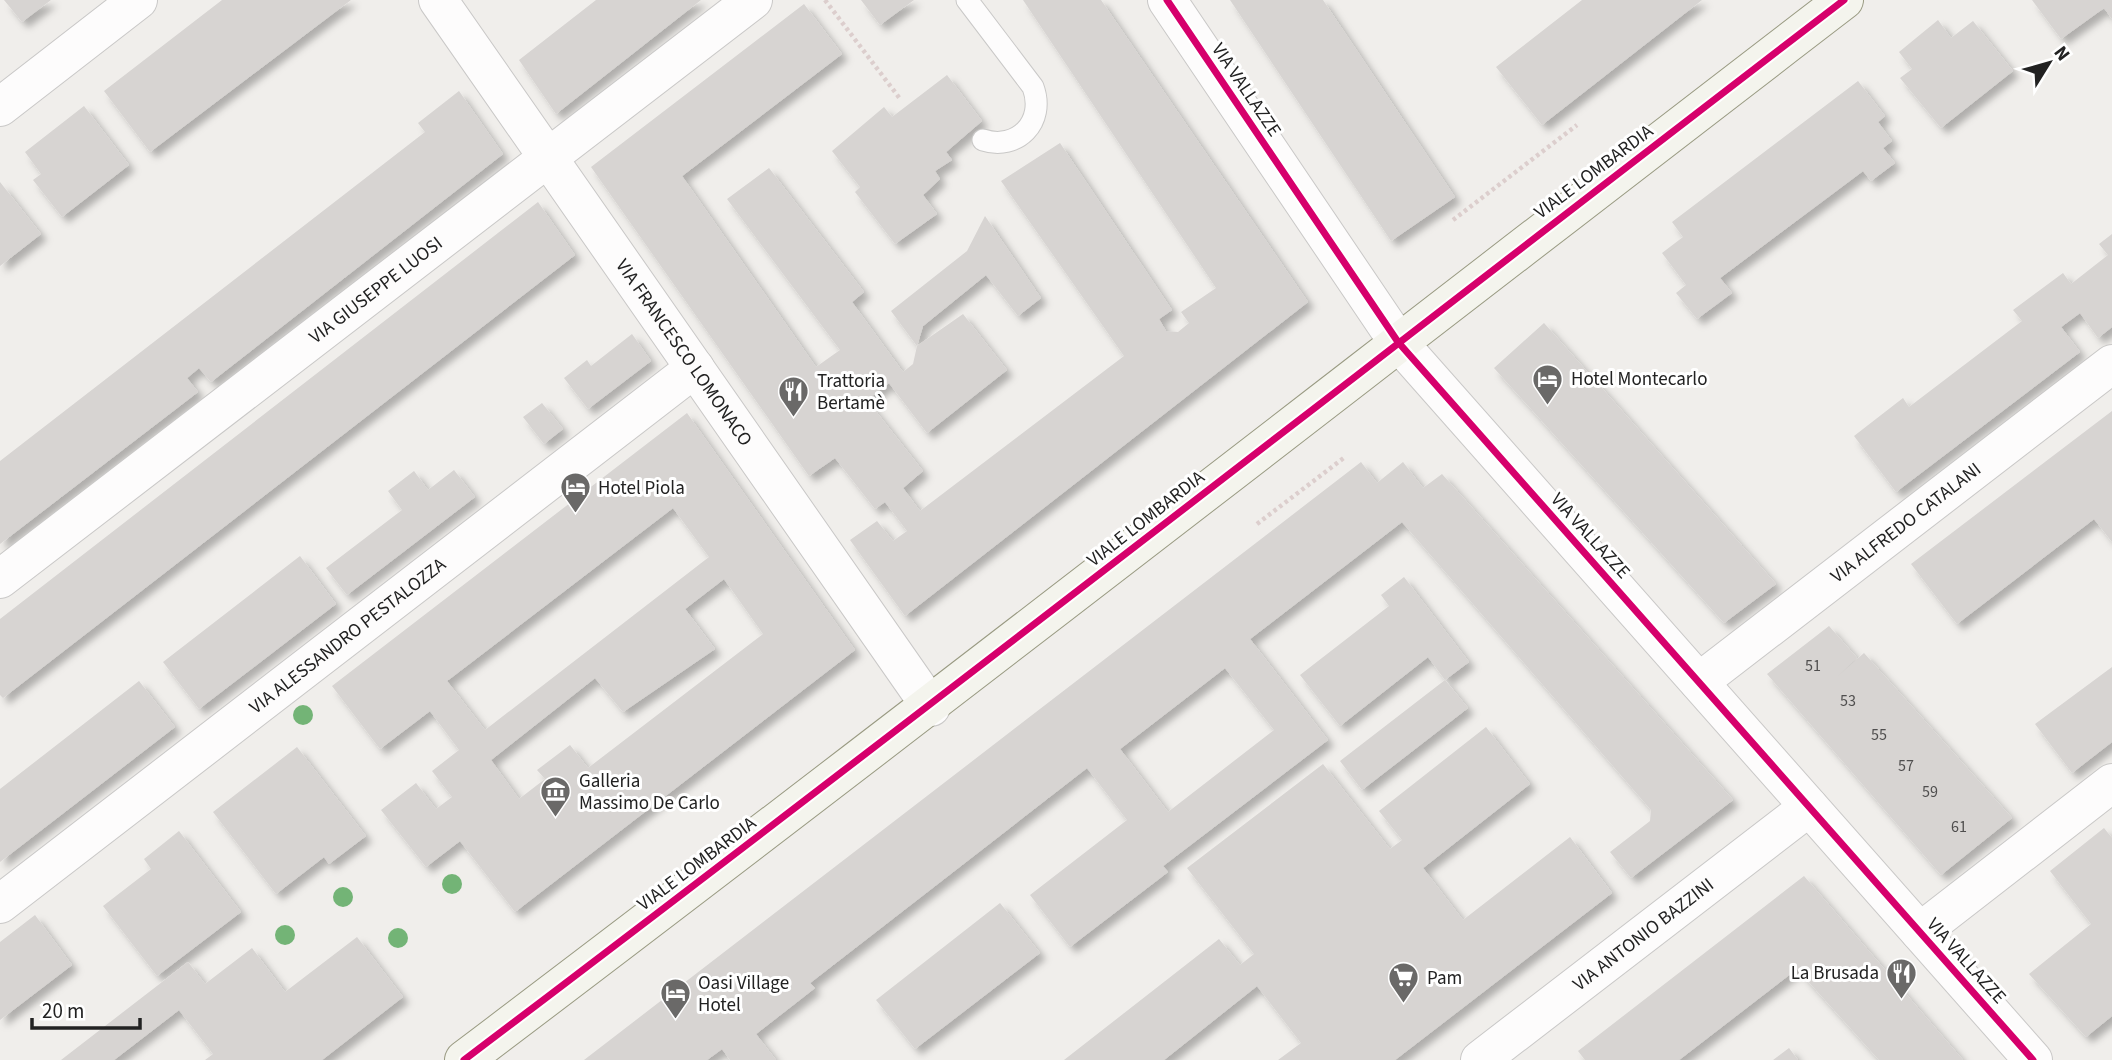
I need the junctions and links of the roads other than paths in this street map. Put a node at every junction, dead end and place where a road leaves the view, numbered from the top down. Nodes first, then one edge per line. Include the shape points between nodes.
1 (138, 0) edge
2 (438, 0) edge
3 (753, 0) edge
4 (967, 0) edge
5 (1844, 0) edge
6 (1174, 3) edge
7 (0, 107) edge
8 (983, 141) dead end
9 (548, 158) junction
10 (1398, 342) junction
11 (2112, 364) edge
12 (695, 368) junction
13 (0, 579) edge
14 (1699, 682) junction
15 (931, 707) junction
16 (2112, 783) edge
17 (1809, 807) junction
18 (0, 904) edge
19 (1920, 932) junction
20 (464, 1060) edge
21 (1480, 1060) edge
22 (2033, 1060) edge

1 - 7 street
2 - 9 street, VIA FRANCESCO LOMONACO
3 - 9 street, VIA GIUSEPPE LUOSI
4 - 8 lane via 1033,87 1038,101 1037,115 1009,141 997,145
5 - 10 street, VIALE LOMBARDIA
6 - 10 street, VIA VALLAZZE
9 - 12 street, VIA FRANCESCO LOMONACO
9 - 13 street, VIA GIUSEPPE LUOSI
10 - 14 street, VIA VALLAZZE
10 - 15 street, VIALE LOMBARDIA
11 - 14 street, VIA ALFREDO CATALANI
12 - 15 street, VIA FRANCESCO LOMONACO
12 - 18 street, VIA ALESSANDRO PESTALOZZA
14 - 17 street, VIA VALLAZZE
15 - 20 street, VIALE LOMBARDIA
16 - 19 street
17 - 19 street, VIA VALLAZZE
17 - 21 street, VIA ANTONIO BAZZINI
19 - 22 street, VIA VALLAZZE

